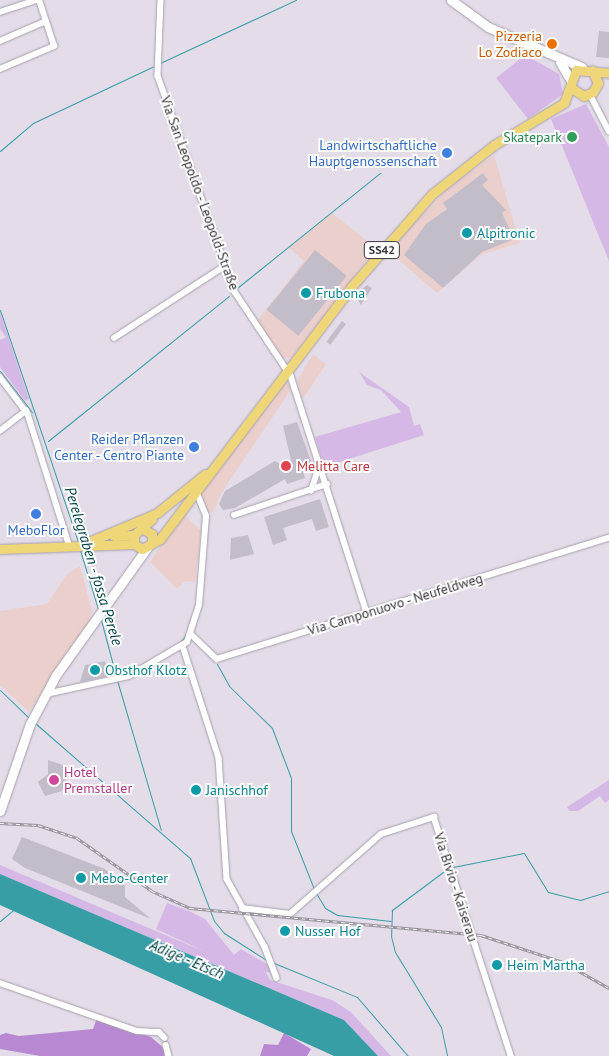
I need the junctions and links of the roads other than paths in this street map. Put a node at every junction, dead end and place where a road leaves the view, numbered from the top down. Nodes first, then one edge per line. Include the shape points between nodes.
1 (38, 0) edge
2 (161, 0) edge
3 (452, 0) edge
4 (0, 12) edge
5 (44, 22) junction
6 (0, 41) edge
7 (551, 57) junction
8 (582, 67) junction
9 (0, 69) edge
10 (592, 70) junction
11 (609, 74) edge
12 (570, 83) junction
13 (598, 83) junction
14 (590, 94) junction
15 (554, 109) junction
16 (609, 131) edge
17 (224, 266) junction
18 (114, 338) dead end
19 (288, 371) junction
20 (0, 377) edge
21 (26, 411) junction
22 (0, 431) edge
23 (320, 467) junction
24 (210, 470) junction
25 (327, 484) junction
26 (311, 490) junction
27 (198, 496) dead end
28 (157, 513) junction
29 (234, 514) dead end
30 (143, 529) junction
31 (609, 538) edge
32 (135, 542) junction
33 (81, 544) junction
34 (150, 546) junction
35 (0, 549) edge
36 (133, 571) junction
37 (367, 611) junction
38 (191, 634) junction
39 (182, 646) junction
40 (46, 694) junction
41 (0, 811) edge
42 (242, 908) junction
43 (277, 978) dead end
44 (0, 983) edge
45 (169, 1056) edge
46 (511, 1056) edge

1 - 4 street
1 - 5 street
2 - 17 street, Via San Leopoldo - Leopold-Straße via 158,76
3 - 7 main road via 488,27
5 - 6 street
5 - 9 street via 54,46
7 - 8 main road
7 - 12 main road via 566,67
8 - 10 main road
8 - 12 main road
10 - 11 main road
10 - 13 main road
11 - 13 main road
12 - 14 main road via 577,94
12 - 15 main road, SS42 via 568,98
13 - 14 main road
14 - 15 main road, SS42
14 - 16 street
15 - 19 main road, SS42 via 494,145 432,194 368,268
17 - 18 street
17 - 19 street, Via San Leopoldo - Leopold-Straße via 235,292
19 - 23 street, Via San Leopoldo - Leopold-Straße
19 - 24 main road, SS42
20 - 21 street
21 - 22 street
21 - 33 street via 68,529
23 - 25 street, Via San Leopoldo - Leopold-Straße
23 - 26 street
24 - 28 main road, SS42
24 - 34 main road, SS42
25 - 26 street
25 - 37 street, Via San Leopoldo - Leopold-Straße
26 - 29 street
27 - 38 street via 206,516 198,605
28 - 30 main road, SS42
28 - 33 main road, SS42
30 - 32 main road, SS42
30 - 34 main road via 152,534
31 - 37 street, Via Camponuovo - Neufeldweg
32 - 33 main road, SS42
32 - 34 main road, SS42
32 - 36 main road
33 - 35 main road, SS42
34 - 36 main road
36 - 40 main road
37 - 38 street, Via Camponuovo - Neufeldweg via 217,659
38 - 39 street
39 - 40 street via 117,680
39 - 42 street via 214,736 224,793 225,869
40 - 41 main road via 32,720
42 - 43 street via 270,956
42 - 46 street, Via Bivio - Kaiserau via 290,914 381,834 434,817
44 - 45 street via 136,1031 160,1032

